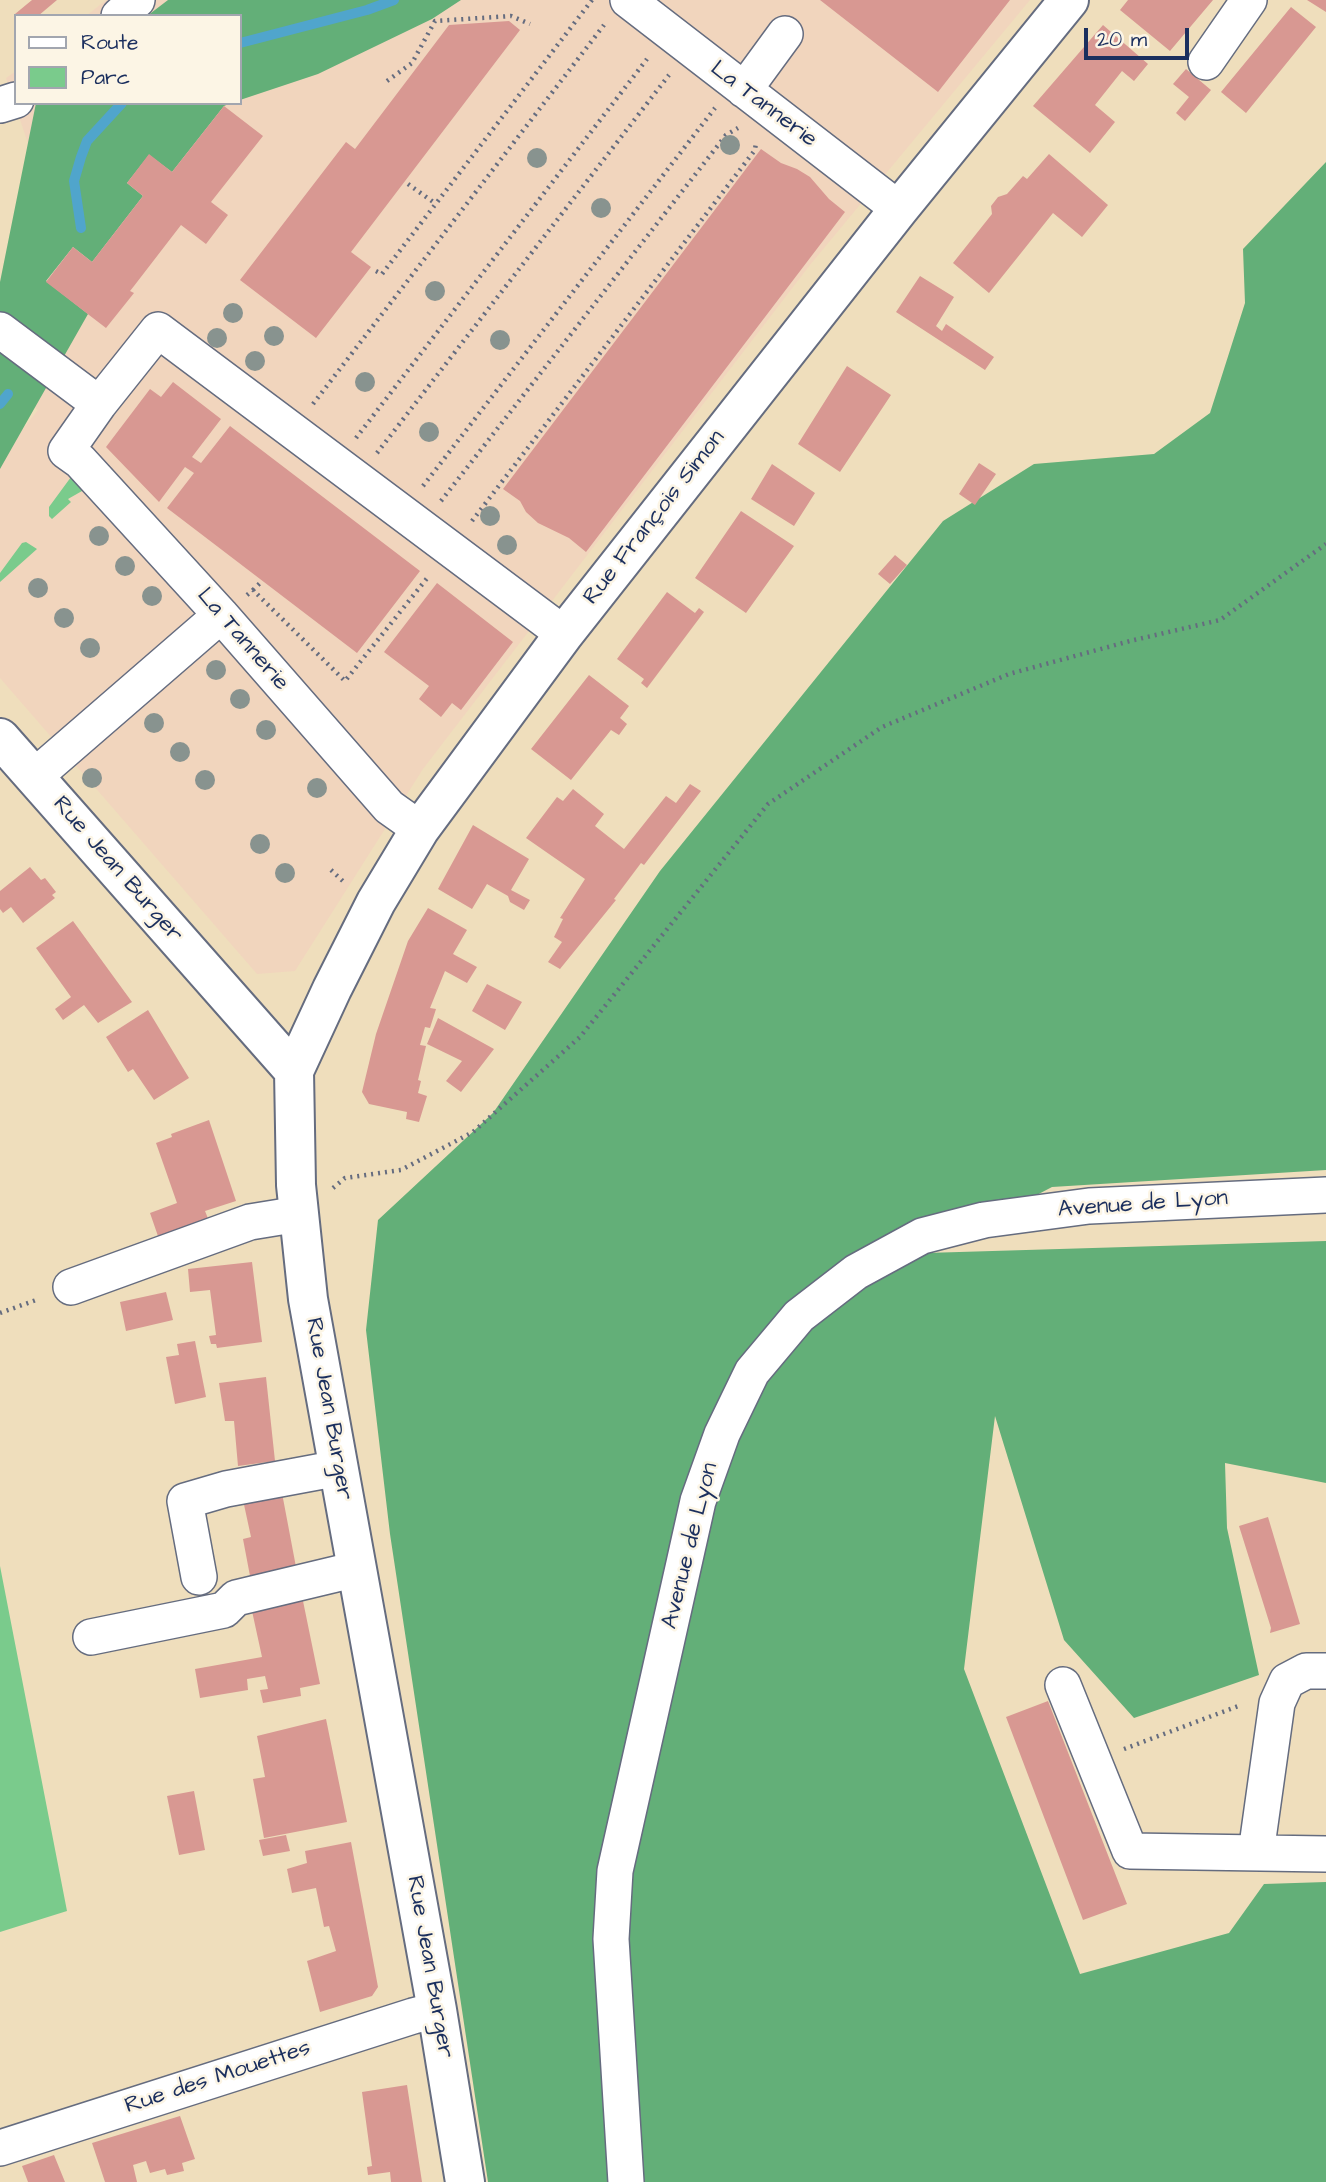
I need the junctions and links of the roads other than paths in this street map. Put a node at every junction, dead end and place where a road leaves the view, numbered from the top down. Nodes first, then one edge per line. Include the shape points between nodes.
1 (137, 0) edge
2 (1069, 0) edge
3 (1249, 0) edge
4 (618, 10) edge
5 (121, 14) edge
6 (785, 34) dead end
7 (1206, 62) dead end
8 (736, 106) junction
9 (899, 209) junction
10 (7, 336) edge
11 (99, 404) junction
12 (221, 615) junction
13 (564, 634) junction
14 (0, 738) edge
15 (34, 777) junction
16 (420, 829) junction
17 (294, 1071) junction
18 (1326, 1195) edge
19 (299, 1214) junction
20 (71, 1287) road end
21 (339, 1468) junction
22 (357, 1569) junction
23 (199, 1577) dead end
24 (91, 1637) dead end
25 (1326, 1671) edge
26 (1063, 1685) dead end
27 (1256, 1853) junction
28 (1326, 1854) edge
29 (437, 2010) junction
30 (0, 2148) edge
31 (465, 2182) edge
32 (626, 2182) edge

1 - 5 street
2 - 9 main road, Rue François Simon
3 - 7 street
4 - 8 street, La Tannerie
6 - 8 street
8 - 9 street, La Tannerie
9 - 13 main road, Rue François Simon
10 - 11 street
11 - 12 street, La Tannerie via 66,450
11 - 13 street via 158,330
12 - 15 street
12 - 16 street, La Tannerie via 389,807
13 - 16 main road, Rue François Simon
14 - 15 main road, Rue Jean Burger
15 - 17 main road, Rue Jean Burger
16 - 17 main road, Rue François Simon via 370,915
17 - 19 main road, Rue Jean Burger
18 - 32 street, Avenue de Lyon via 1089,1206 984,1220 922,1236 856,1272 799,1316 752,1372 722,1434 698,1501 615,1871 611,1939
19 - 20 street via 250,1222
19 - 21 main road, Rue Jean Burger via 308,1299
21 - 22 main road, Rue Jean Burger
21 - 23 street via 185,1500
22 - 24 street via 236,1598 224,1610
22 - 29 main road, Rue Jean Burger
25 - 27 street via 1306,1671 1287,1681 1277,1703
26 - 27 street via 1130,1851
27 - 28 street
29 - 30 street, Rue des Mouettes
29 - 31 main road, Rue Jean Burger

